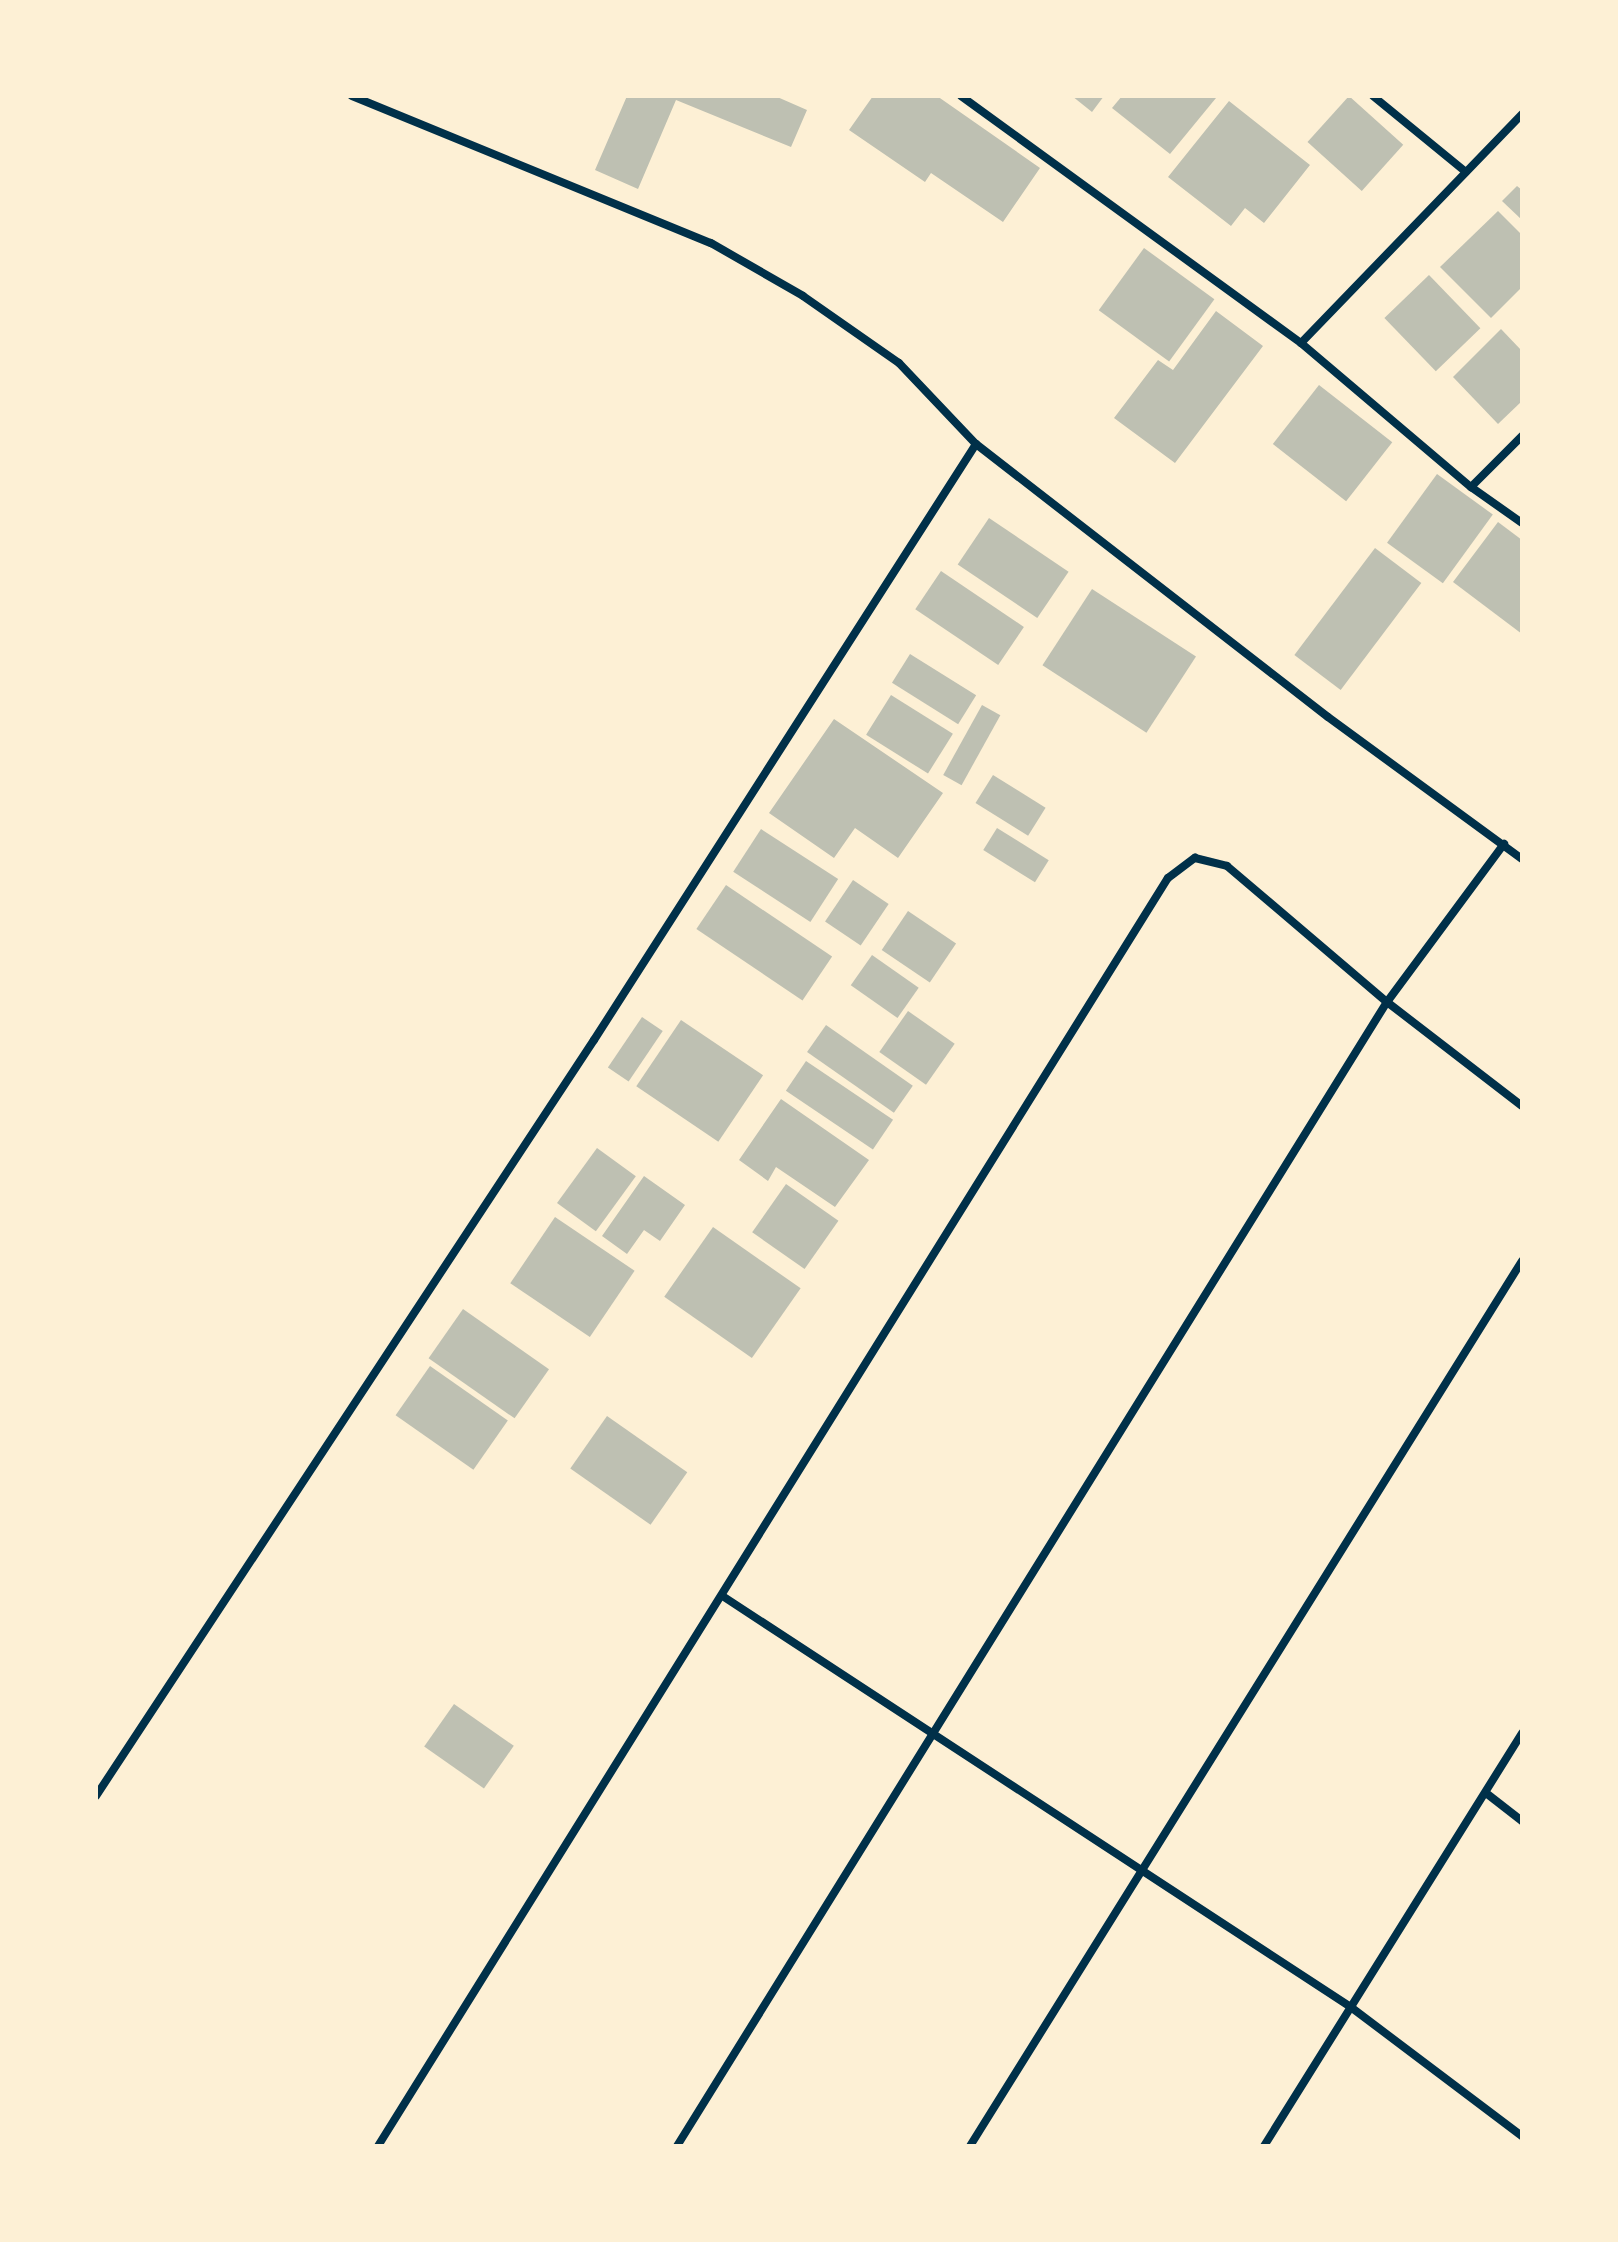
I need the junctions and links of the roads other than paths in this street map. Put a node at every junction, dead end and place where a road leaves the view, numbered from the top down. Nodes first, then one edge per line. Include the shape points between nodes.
1 (352, 96) edge
2 (961, 96) edge
3 (1373, 96) edge
4 (1522, 114) edge
5 (1466, 172) junction
6 (1301, 343) junction
7 (1522, 436) edge
8 (976, 444) junction
9 (1471, 487) junction
10 (1522, 523) edge
11 (1504, 844) junction
12 (1522, 859) edge
13 (1387, 1002) junction
14 (1522, 1106) edge
15 (1522, 1261) edge
16 (724, 1597) junction
17 (935, 1731) junction
18 (1522, 1733) edge
19 (1486, 1793) junction
20 (96, 1796) edge
21 (1522, 1821) edge
22 (1143, 1869) junction
23 (1352, 2008) junction
24 (1522, 2136) edge
25 (378, 2146) edge
26 (677, 2146) edge
27 (970, 2146) edge
28 (1264, 2146) edge

1 - 8 street via 711,243 803,296 899,363
2 - 6 street
3 - 5 street
4 - 5 street
5 - 6 street
6 - 9 street
7 - 9 street
8 - 11 street via 1328,717
8 - 20 street via 594,1040
9 - 10 street
11 - 12 street
11 - 13 street
13 - 14 street
13 - 16 street via 1227,866 1195,858 1168,878
13 - 17 street
15 - 22 street
16 - 17 street
16 - 25 street
17 - 22 street
17 - 26 street
18 - 19 street
19 - 21 street
19 - 23 street
22 - 23 street
22 - 27 street
23 - 24 street
23 - 28 street

